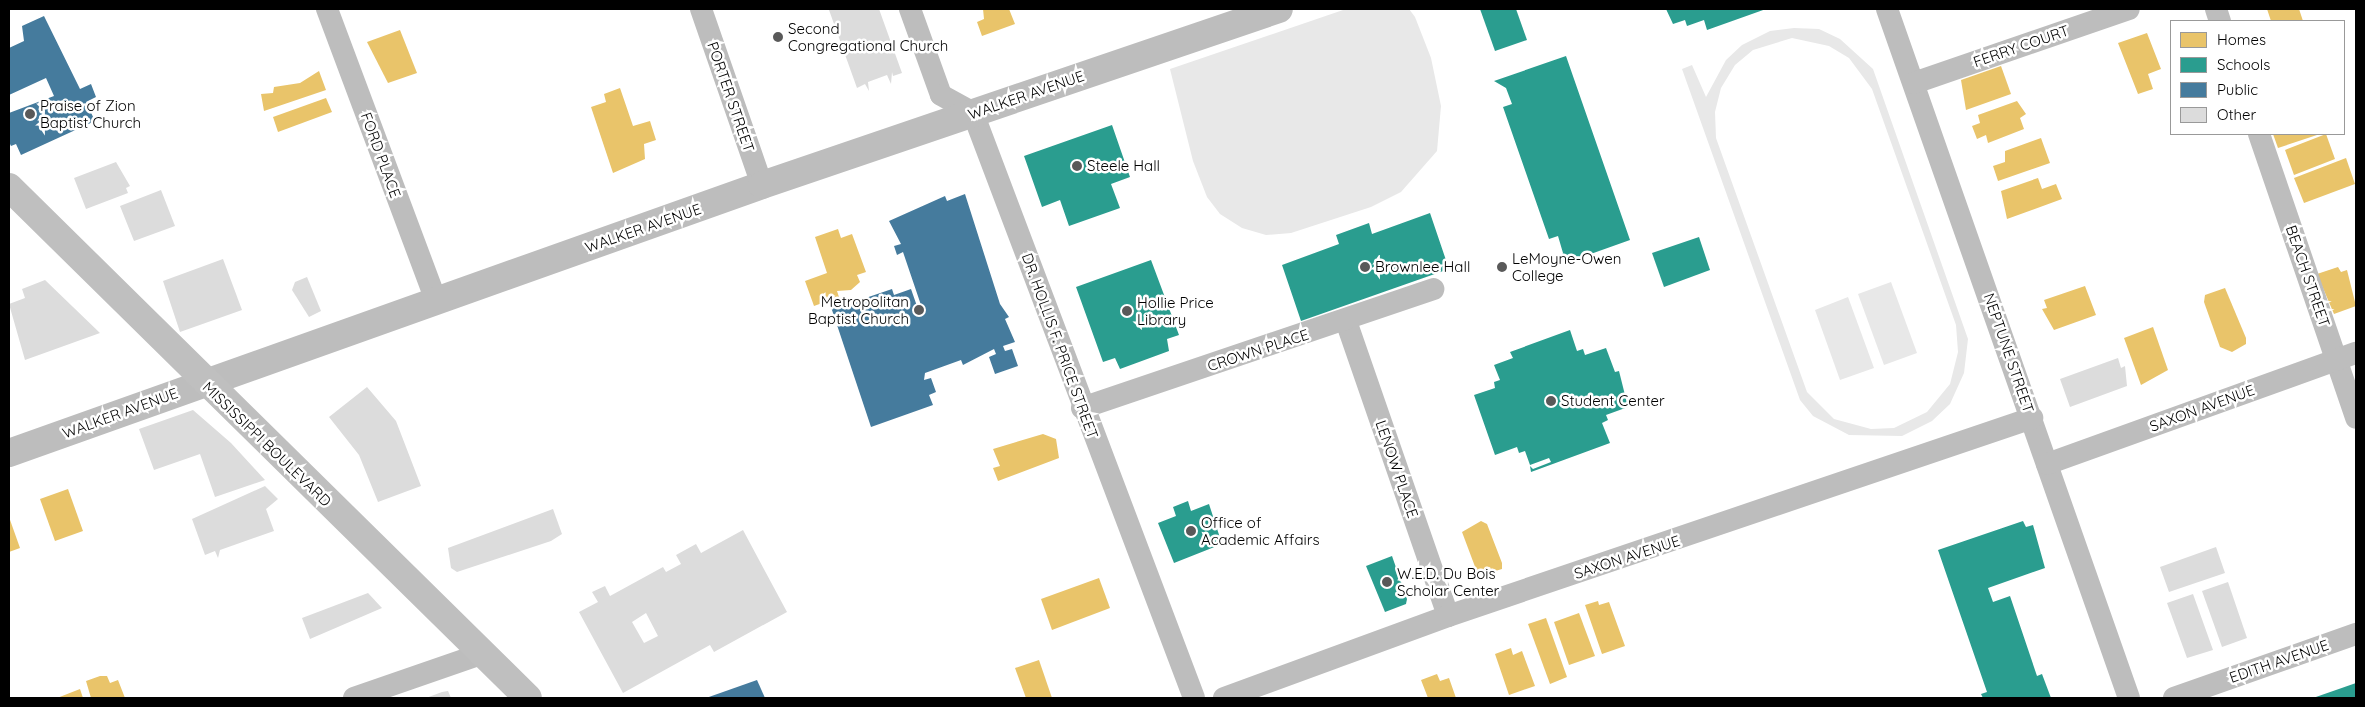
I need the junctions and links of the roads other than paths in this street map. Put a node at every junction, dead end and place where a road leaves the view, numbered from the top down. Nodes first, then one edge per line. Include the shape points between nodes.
1 (327, 9) edge
2 (701, 9) edge
3 (910, 9) edge
4 (1279, 9) edge
5 (1887, 9) edge
6 (2129, 9) edge
7 (1914, 83) junction
8 (973, 113) junction
9 (2259, 135) edge
10 (762, 185) junction
11 (9, 187) edge
12 (1433, 289) dead end
13 (436, 300) junction
14 (1346, 321) junction
15 (2347, 356) edge
16 (202, 383) junction
17 (1082, 408) junction
18 (2032, 418) junction
19 (2356, 418) edge
20 (9, 453) edge
21 (2047, 464) junction
22 (1448, 616) junction
23 (2356, 634) edge
24 (481, 654) junction
25 (354, 698) edge
26 (528, 698) edge
27 (1194, 698) edge
28 (1224, 698) edge
29 (2129, 698) edge
30 (2174, 698) edge

1 - 13 street, FORD PLACE
2 - 10 street, PORTER STREET
3 - 8 street via 941,95
4 - 8 street, WALKER AVENUE
5 - 7 street, NEPTUNE STREET
6 - 7 street, FERRY COURT
7 - 18 street, NEPTUNE STREET
8 - 10 street, WALKER AVENUE
8 - 17 street, DR. HOLLIS F. PRICE STREET
9 - 15 street, BEACH STREET
10 - 13 street, WALKER AVENUE
11 - 16 main road, MISSISSIPPI BOULEVARD
12 - 14 street, CROWN PLACE
13 - 16 street, WALKER AVENUE
14 - 17 street, CROWN PLACE
14 - 22 street, LENOW PLACE
15 - 19 street, BEACH STREET
15 - 21 street, SAXON AVENUE
16 - 20 street, WALKER AVENUE
16 - 24 main road, MISSISSIPPI BOULEVARD
17 - 27 street, DR. HOLLIS F. PRICE STREET
18 - 21 street, NEPTUNE STREET
18 - 22 street, SAXON AVENUE
21 - 29 street, NEPTUNE STREET
22 - 28 street, SAXON AVENUE
23 - 30 street, EDITH AVENUE
24 - 25 street
24 - 26 main road, MISSISSIPPI BOULEVARD

